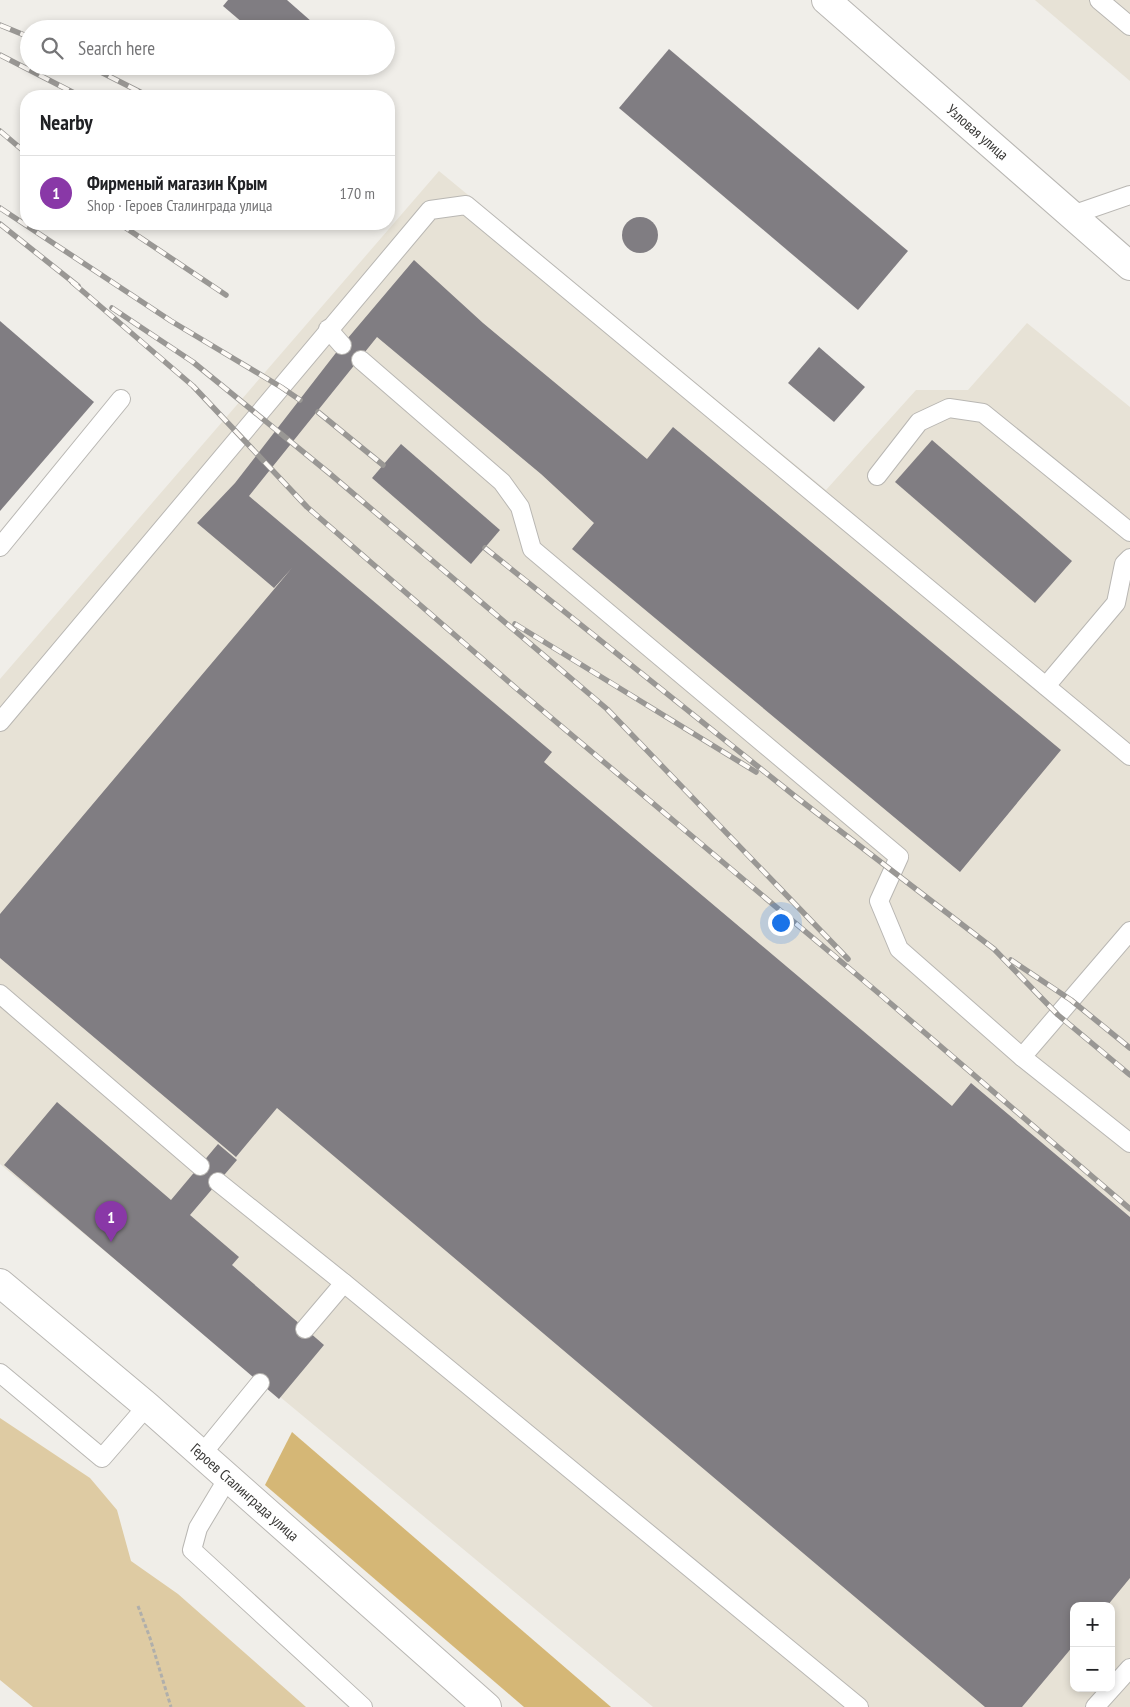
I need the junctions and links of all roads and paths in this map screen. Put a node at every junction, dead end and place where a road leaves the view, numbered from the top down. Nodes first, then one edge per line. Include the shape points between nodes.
1 (826, 0) edge
2 (1099, 0) edge
3 (1130, 26) edge
4 (1130, 195) edge
5 (1072, 215) junction
6 (1130, 266) edge
7 (328, 329) junction
8 (342, 345) dead end
9 (361, 360) dead end
10 (122, 398) dead end
11 (877, 476) dead end
12 (1130, 532) edge
13 (0, 547) edge
14 (1130, 558) edge
15 (1046, 686) junction
16 (0, 722) edge
17 (1130, 756) edge
18 (1130, 931) edge
19 (0, 994) edge
20 (1022, 1058) junction
21 (1130, 1143) edge
22 (200, 1166) dead end
23 (218, 1182) dead end
24 (0, 1283) edge
25 (344, 1283) junction
26 (306, 1329) dead end
27 (0, 1373) edge
28 (260, 1383) dead end
29 (147, 1406) junction
30 (202, 1454) junction
31 (228, 1478) junction
32 (138, 1606) dead end
33 (1130, 1668) edge
34 (171, 1707) edge
35 (363, 1707) edge
36 (487, 1707) edge
37 (859, 1707) edge
38 (1095, 1707) edge

1 - 5 street, Узловая улица
2 - 3 lane
4 - 5 lane
5 - 6 street, Узловая улица
7 - 8 lane
7 - 15 lane via 430,210 466,205
7 - 16 lane
9 - 20 lane via 502,482 520,507 532,549 899,857 879,901 899,949
10 - 13 lane
11 - 12 lane via 920,422 950,408 983,413
14 - 15 lane via 1124,564 1116,603
15 - 17 lane
18 - 20 lane
19 - 22 lane
20 - 21 lane
23 - 25 lane
24 - 29 street, Героев Сталинграда улица
25 - 26 lane
25 - 37 lane
27 - 29 lane via 102,1458
28 - 30 lane
29 - 30 street, Героев Сталинграда улица
30 - 31 street, Героев Сталинграда улица
31 - 35 lane via 198,1528 192,1550
31 - 36 street, Героев Сталинграда улица
32 - 34 path
33 - 38 lane

